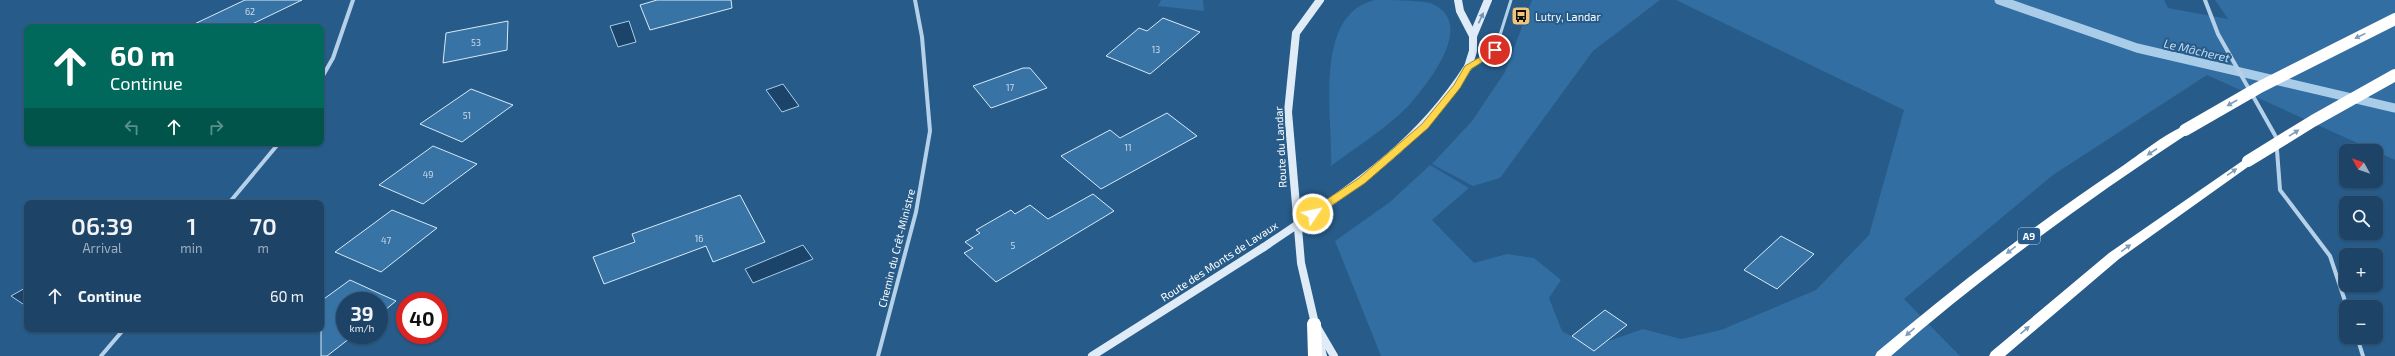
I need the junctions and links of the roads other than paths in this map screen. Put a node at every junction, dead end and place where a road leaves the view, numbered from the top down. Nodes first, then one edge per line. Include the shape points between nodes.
1 (353, 0) edge
2 (915, 0) edge
3 (1320, 0) edge
4 (1458, 0) edge
5 (1488, 0) edge
6 (1511, 0) edge
7 (2205, 0) edge
8 (2395, 19) edge
9 (1473, 36) junction
10 (1468, 67) junction
11 (324, 74) edge
12 (2395, 75) edge
13 (276, 146) edge
14 (232, 200) edge
15 (2345, 300) edge
16 (1314, 323) junction
17 (121, 332) edge
18 (2359, 344) edge
19 (101, 356) edge
20 (878, 356) edge
21 (1092, 356) edge
22 (1315, 356) edge
23 (1323, 356) edge
24 (1334, 356) edge
25 (1882, 356) edge
26 (1996, 356) edge
27 (2363, 356) edge

1 - 11 street via 333,58
2 - 20 street, Chemin du Crêt-Ministre via 922,37 930,131 916,212
3 - 16 street, Route du Landar via 1296,34 1288,112 1301,264
4 - 9 street via 1460,11
9 -> 5 street, Route des Monts de Lavaux
6 - 10 lane via 1495,50
7 - 15 street via 2218,34 2276,137 2280,190 2330,256
8 -> 25 highway, A9, bridge via 2258,88 2185,130 2110,179 2027,238 1933,311
9 - 10 street, Route des Monts de Lavaux
10 - 21 street, Route des Monts de Lavaux, bridge via 1458,86 1425,126 1361,181 1264,247
26 -> 12 highway, bridge via 2114,256 2178,210 2255,157
13 - 14 street
16 - 22 highway
16 - 23 street, Route du Landar
16 - 24 street, Route du Landar
17 - 19 street
18 - 27 street

